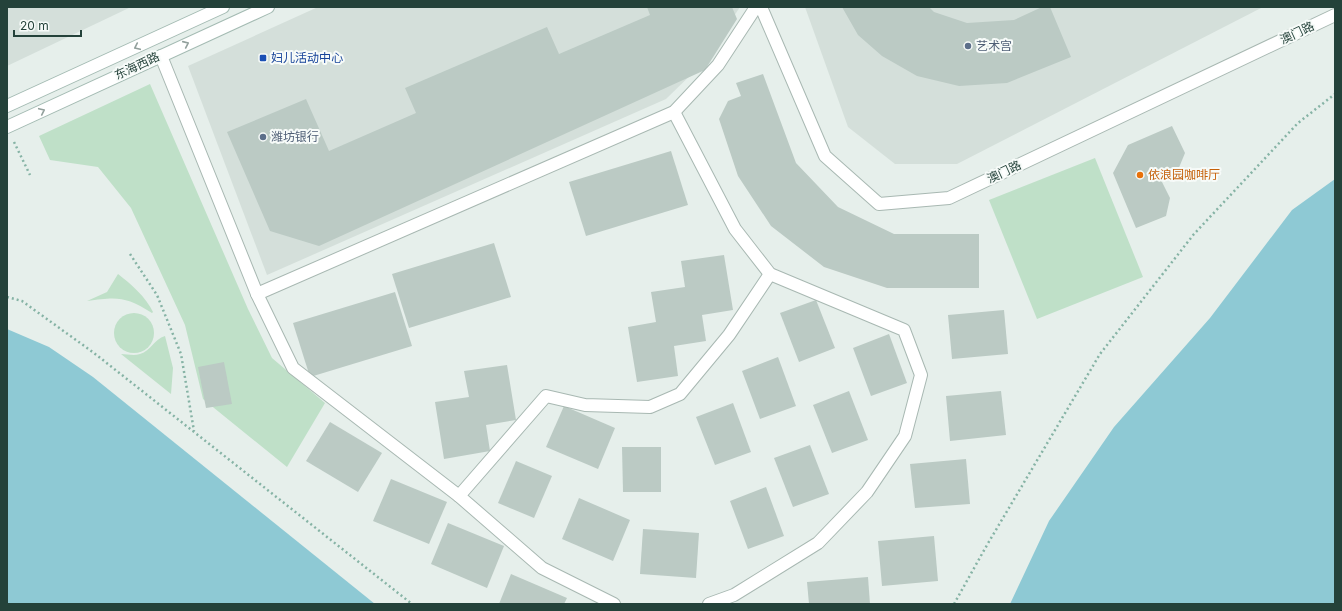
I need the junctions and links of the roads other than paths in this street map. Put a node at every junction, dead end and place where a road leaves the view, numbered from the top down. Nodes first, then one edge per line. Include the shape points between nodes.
1 (223, 7) edge
2 (268, 7) edge
3 (756, 7) edge
4 (761, 7) edge
5 (1335, 15) edge
6 (161, 56) junction
7 (7, 106) edge
8 (674, 112) junction
9 (7, 127) edge
10 (770, 274) junction
11 (257, 294) junction
12 (459, 496) junction
13 (614, 604) edge
14 (709, 604) edge

1 -> 7 street, 东海西路
6 -> 2 street, 东海西路
3 - 8 street via 718,65
4 - 5 street, 澳门路 via 825,156 879,204 949,198
9 -> 6 street, 东海西路
6 - 11 street
8 - 10 street via 735,229
8 - 11 street
10 - 12 street via 729,335 680,394 650,407 585,405 546,396
10 - 14 street via 904,330 921,375 905,436 867,492 818,543 734,595
11 - 12 street via 293,368
12 - 13 street via 542,568

